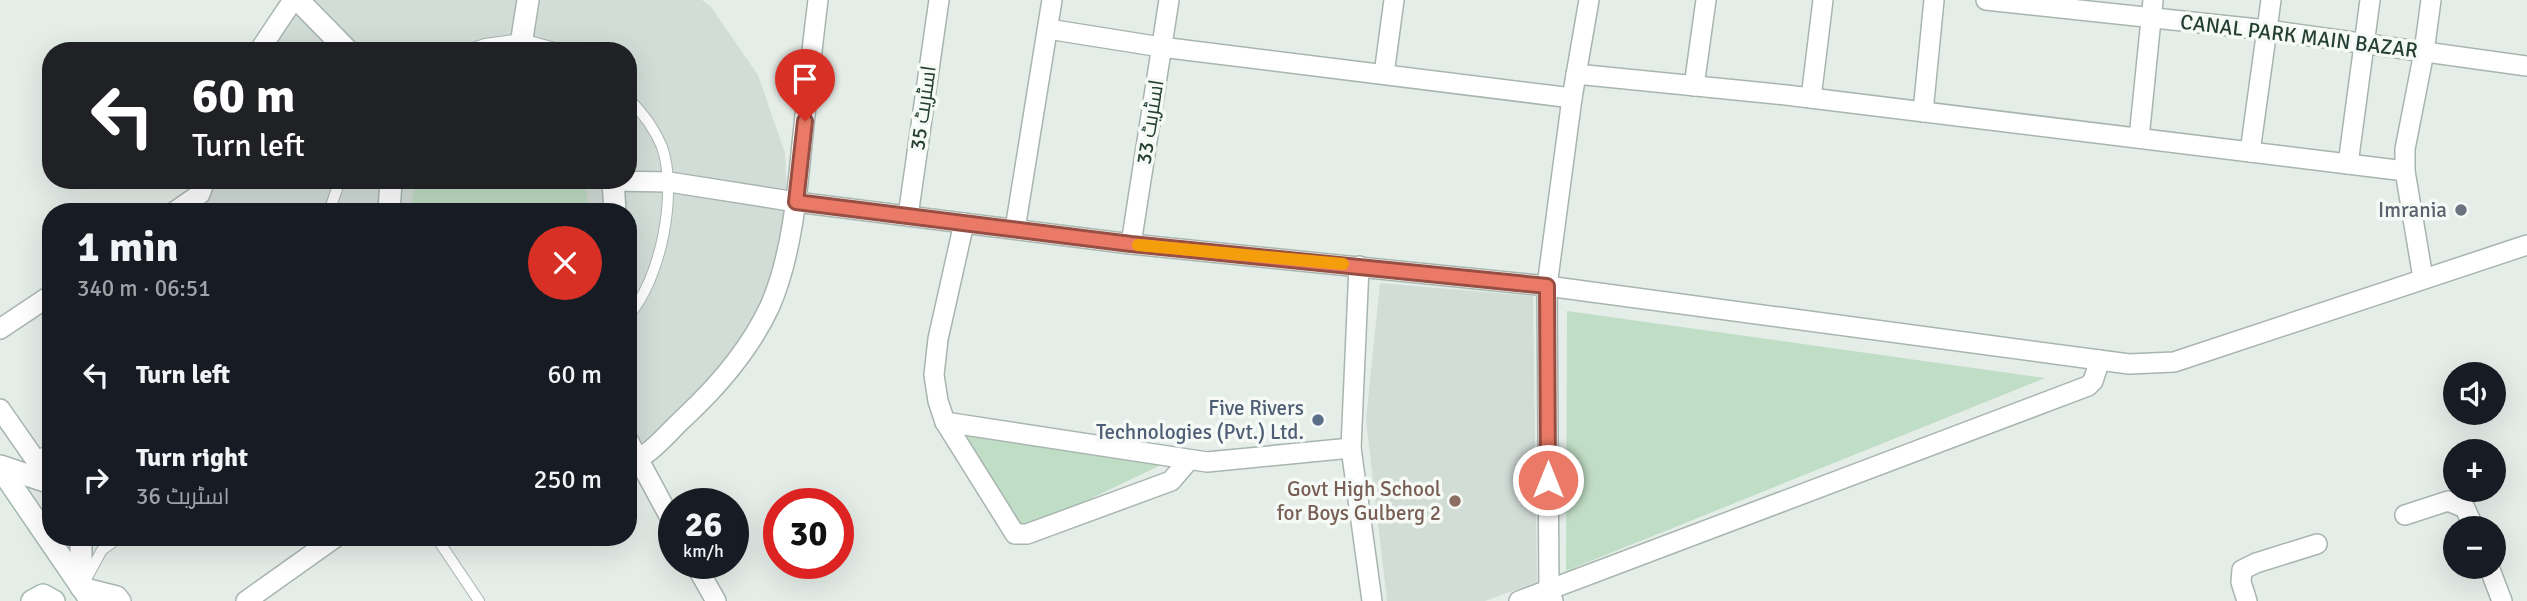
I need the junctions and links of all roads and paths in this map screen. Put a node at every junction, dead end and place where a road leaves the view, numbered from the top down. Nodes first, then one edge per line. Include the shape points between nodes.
1 (295, 0) edge
2 (528, 0) edge
3 (818, 0) edge
4 (939, 0) edge
5 (1052, 0) edge
6 (1169, 0) edge
7 (1394, 0) edge
8 (1589, 0) edge
9 (1706, 0) edge
10 (1823, 0) edge
11 (1934, 0) edge
12 (1986, 0) edge
13 (2271, 0) edge
14 (2370, 0) edge
15 (2431, 0) edge
16 (2040, 2) edge
17 (2151, 9) edge
18 (1048, 29) junction
19 (2267, 30) junction
20 (265, 42) edge
21 (339, 42) edge
22 (521, 42) edge
23 (2365, 42) junction
24 (1161, 47) junction
25 (2424, 52) junction
26 (2527, 66) edge
27 (1384, 74) junction
28 (1576, 74) junction
29 (1694, 86) junction
30 (1572, 98) junction
31 (1811, 98) junction
32 (637, 107) edge
33 (1923, 112) junction
34 (2139, 138) junction
35 (2250, 152) junction
36 (2348, 164) junction
37 (2405, 171) junction
38 (637, 181) edge
39 (669, 182) junction
40 (202, 189) edge
41 (796, 202) junction
42 (187, 203) edge
43 (908, 216) junction
44 (964, 223) junction
45 (1015, 229) junction
46 (1131, 244) junction
47 (2527, 245) edge
48 (1359, 266) junction
49 (2423, 278) junction
50 (1547, 286) junction
51 (637, 300) edge
52 (42, 301) edge
53 (0, 329) edge
54 (2100, 360) junction
55 (0, 409) edge
56 (945, 422) junction
57 (1352, 448) junction
58 (42, 453) edge
59 (637, 457) edge
60 (1189, 460) junction
61 (0, 467) edge
62 (637, 467) edge
63 (42, 479) edge
64 (658, 500) edge
65 (2405, 515) dead end
66 (2469, 516) edge
67 (42, 529) edge
68 (2317, 544) dead end
69 (53, 546) edge
70 (82, 546) edge
71 (108, 546) edge
72 (323, 546) edge
73 (442, 546) edge
74 (704, 579) edge
75 (2494, 579) edge
76 (86, 594) edge
77 (1551, 596) edge
78 (32, 601) edge
79 (54, 601) edge
80 (121, 601) edge
81 (246, 601) edge
82 (479, 601) edge
83 (716, 601) edge
84 (1373, 601) edge
85 (1519, 601) edge
86 (2247, 601) edge
87 (2502, 601) edge

1 - 20 street
1 - 21 street
2 - 22 street
3 - 41 street
4 - 43 street, اسٹریٹ 35
5 - 18 street
6 - 24 street, اسٹریٹ 33
7 - 27 street
8 - 28 street
9 - 29 street
10 - 31 street
11 - 33 street
12 - 16 street, CANAL PARK MAIN BAZAR
13 - 19 street
14 - 23 street
15 - 25 street
16 - 17 street, CANAL PARK MAIN BAZAR
17 - 19 street, CANAL PARK MAIN BAZAR
17 - 34 street
18 - 24 street
18 - 45 street
19 - 23 street, CANAL PARK MAIN BAZAR
19 - 35 street
23 - 25 street, CANAL PARK MAIN BAZAR
23 - 36 street
24 - 27 street
24 - 46 street, اسٹریٹ 33
25 - 26 street, CANAL PARK MAIN BAZAR
25 - 37 street
27 - 30 street
28 - 29 street
28 - 30 street
29 - 31 street
30 - 50 street
31 - 33 street
32 - 39 lane via 649,120 662,148
33 - 34 street
34 - 35 street
35 - 36 street
36 - 37 street
37 - 49 street
38 - 39 street
39 - 41 street
39 - 51 lane via 666,227 654,270
40 - 42 street
41 - 43 street
41 - 59 street via 770,306 732,368
43 - 44 street
44 - 45 street
44 - 56 street via 934,375
45 - 46 street
46 - 48 street
47 - 49 street
48 - 50 street
48 - 57 street
49 - 54 street via 2174,362
50 - 54 street
50 - 77 street
52 - 53 street
54 - 77 street via 2088,386
55 - 58 street
56 - 60 street
56 - 60 street via 1015,534 1027,534 1171,481
57 - 60 street via 1221,462
57 - 84 street
61 - 63 street
61 - 67 street
62 - 64 street
65 - 66 street via 2448,501 2465,508
68 - 86 street via 2242,570
69 - 76 street
70 - 76 street
71 - 76 lane
72 - 81 street
73 - 82 lane
74 - 83 street
75 - 87 street
76 - 80 street via 117,596
77 - 85 street
78 - 79 street via 43,595

